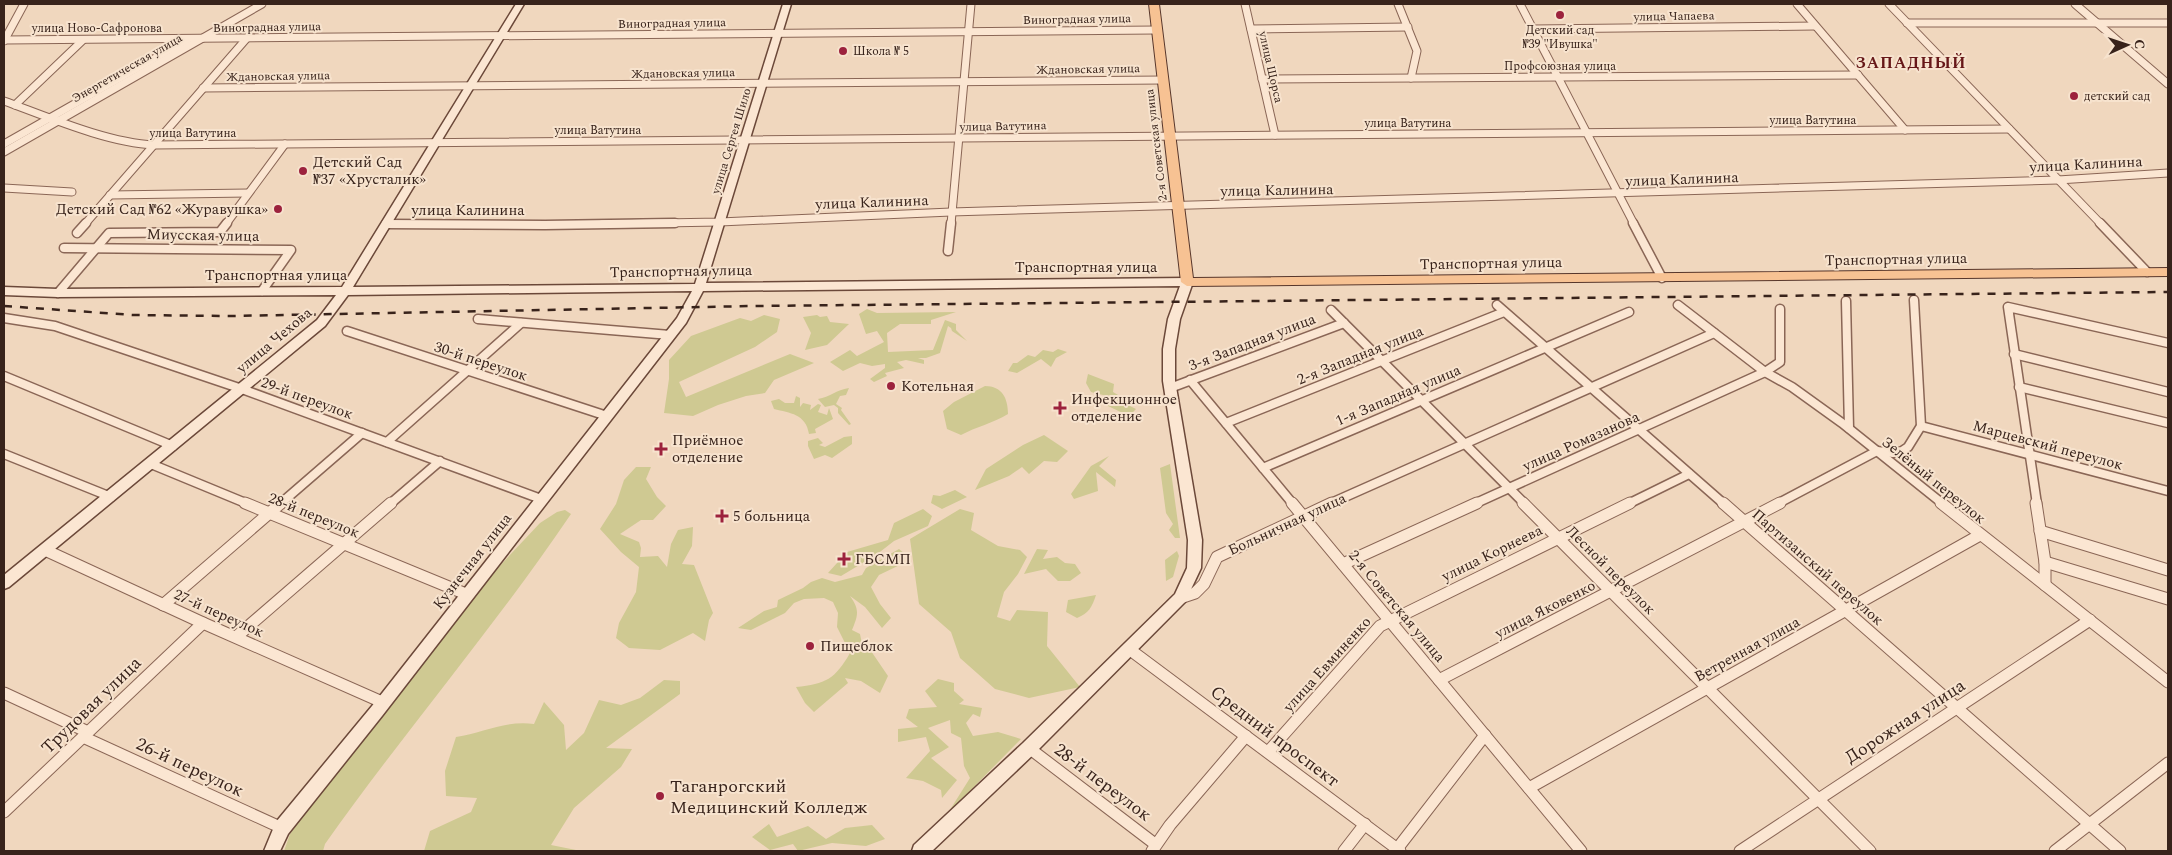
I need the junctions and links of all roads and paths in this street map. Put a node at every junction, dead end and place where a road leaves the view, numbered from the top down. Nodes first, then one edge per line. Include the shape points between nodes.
1 (24, 4) edge
2 (250, 4) edge
3 (262, 4) edge
4 (520, 4) edge
5 (787, 4) edge
6 (971, 4) edge
7 (1154, 4) edge
8 (1245, 4) edge
9 (1398, 4) edge
10 (1520, 4) edge
11 (1797, 4) edge
12 (1889, 4) edge
13 (2075, 4) edge
14 (1907, 23) junction
15 (2168, 23) edge
16 (2099, 24) junction
17 (1815, 26) junction
18 (1408, 27) junction
19 (1251, 29) junction
20 (1533, 29) junction
21 (1156, 30) junction
22 (968, 32) junction
23 (778, 33) junction
24 (500, 36) junction
25 (247, 38) junction
26 (189, 39) junction
27 (202, 39) junction
28 (83, 40) junction
29 (4, 41) edge
30 (1858, 75) junction
31 (1559, 77) junction
32 (1410, 78) junction
33 (1262, 79) junction
34 (1162, 80) junction
35 (964, 81) junction
36 (762, 83) junction
37 (2168, 84) edge
38 (470, 86) junction
39 (203, 88) junction
40 (4, 101) edge
41 (15, 105) junction
42 (49, 118) junction
43 (58, 121) junction
44 (2009, 129) junction
45 (1905, 130) junction
46 (1588, 132) junction
47 (1274, 135) junction
48 (1170, 136) junction
49 (958, 138) junction
50 (745, 140) junction
51 (436, 142) junction
52 (4, 144) edge
53 (285, 144) junction
54 (154, 145) junction
55 (4, 152) edge
56 (2168, 173) edge
57 (2058, 180) junction
58 (4, 188) edge
59 (72, 192) dead end
60 (248, 193) junction
61 (1619, 194) junction
62 (110, 195) junction
63 (1178, 206) junction
64 (951, 212) junction
65 (720, 222) junction
66 (386, 224) junction
67 (77, 233) dead end
68 (64, 248) dead end
69 (97, 248) junction
70 (948, 251) dead end
71 (2147, 272) junction
72 (2168, 272) edge
73 (1662, 278) junction
74 (1187, 282) junction
75 (700, 286) junction
76 (4, 291) edge
77 (262, 291) junction
78 (345, 291) junction
79 (58, 293) junction
80 (1914, 300) dead end
81 (1846, 301) dead end
82 (1678, 305) dead end
83 (1500, 309) joint
84 (1780, 309) dead end
85 (1332, 310) dead end
86 (1629, 312) dead end
87 (4, 318) edge
88 (478, 319) dead end
89 (1344, 322) junction
90 (521, 323) junction
91 (347, 331) dead end
92 (1714, 333) junction
93 (670, 335) junction
94 (2168, 343) edge
95 (1545, 348) junction
96 (2014, 354) junction
97 (1382, 361) junction
98 (467, 371) junction
99 (1765, 372) junction
100 (4, 376) edge
101 (1190, 380) junction
102 (2019, 387) junction
103 (1170, 388) junction
104 (1590, 388) junction
105 (242, 389) junction
106 (2168, 392) edge
107 (1421, 400) junction
108 (607, 416) junction
109 (1226, 423) junction
110 (2168, 423) edge
111 (1921, 426) junction
112 (1849, 428) junction
113 (1638, 430) junction
114 (362, 433) junction
115 (387, 442) junction
116 (1464, 444) junction
117 (173, 446) junction
118 (1877, 451) junction
119 (4, 454) edge
120 (2029, 454) junction
121 (440, 461) junction
122 (151, 464) junction
123 (1263, 468) junction
124 (1689, 474) junction
125 (1509, 489) junction
126 (2168, 491) edge
127 (111, 497) junction
128 (541, 498) junction
129 (269, 513) junction
130 (1303, 516) junction
131 (1744, 522) junction
132 (2040, 530) junction
133 (1980, 535) junction
134 (1558, 538) junction
135 (344, 544) junction
136 (45, 550) junction
137 (2045, 562) junction
138 (1343, 564) junction
139 (2168, 570) edge
140 (4, 583) edge
141 (2045, 585) junction
142 (1611, 591) junction
143 (466, 594) junction
144 (1180, 598) junction
145 (2168, 599) edge
146 (163, 604) junction
147 (1845, 611) junction
148 (1390, 620) junction
149 (2090, 620) junction
150 (203, 623) junction
151 (236, 638) junction
152 (1129, 650) junction
153 (1439, 680) junction
154 (2168, 682) edge
155 (1707, 688) junction
156 (4, 693) edge
157 (382, 702) junction
158 (1956, 708) junction
159 (86, 734) junction
160 (1485, 735) junction
161 (1246, 736) junction
162 (1029, 748) junction
163 (1268, 752) junction
164 (2168, 764) edge
165 (1529, 788) junction
166 (1818, 800) junction
167 (4, 812) edge
168 (1365, 824) junction
169 (2090, 825) junction
170 (282, 828) junction
171 (1154, 848) edge
172 (924, 850) edge
173 (1399, 850) edge
174 (262, 851) edge
175 (272, 851) edge
176 (1344, 851) edge
177 (1581, 851) edge
178 (1740, 851) edge
179 (1870, 851) edge
180 (2056, 851) edge
181 (2120, 851) edge

1 - 29 street
2 - 26 street, Энергетическая улица
3 - 27 street, Энергетическая улица
4 - 24 main road, улица Чехова
5 - 23 main road, улица Сергея Шило
6 - 22 street
7 - 21 main road, 2-я Советская улица
8 - 19 street, улица Щорса
9 - 18 street
10 - 20 street
11 - 17 street
12 - 14 street
13 - 16 street
14 - 16 street
14 - 44 street
15 - 16 street
16 - 37 street
17 - 20 street, улица Чапаева
17 - 30 street
18 - 19 street
18 - 32 street via 1418,51
19 - 33 street, улица Щорса
20 - 31 street
21 - 22 street, Виноградная улица
21 - 34 main road, 2-я Советская улица
22 - 23 street, Виноградная улица
22 - 35 street
23 - 24 street, Виноградная улица
23 - 36 main road, улица Сергея Шило
24 - 25 street, Виноградная улица
24 - 38 main road, улица Чехова
25 - 27 street, Виноградная улица
25 - 39 street
26 - 27 street, Виноградная улица
26 - 28 street, улица Ново-Сафронова
26 - 42 street, Энергетическая улица
27 - 43 street, Энергетическая улица
28 - 29 street, улица Ново-Сафронова
28 - 41 street
30 - 31 street, Профсоюзная улица
30 - 45 street
31 - 32 street, Профсоюзная улица
31 - 46 street
32 - 33 street, Профсоюзная улица
33 - 47 street, улица Щорса
34 - 35 street, Ждановская улица
34 - 48 main road, 2-я Советская улица
35 - 36 street, Ждановская улица
35 - 49 street
36 - 38 street, Ждановская улица
36 - 50 main road, улица Сергея Шило
38 - 39 street, Ждановская улица
38 - 51 main road, улица Чехова
39 - 54 street
40 - 41 street, улица Ватутина
41 - 42 street, улица Ватутина
42 - 43 street, улица Ватутина
42 - 52 street, Энергетическая улица
43 - 54 street, улица Ватутина via 134,144
43 - 55 street, Энергетическая улица
44 - 45 street, улица Ватутина
44 - 57 street
45 - 46 street, улица Ватутина
46 - 47 street, улица Ватутина
46 - 61 street
47 - 48 street, улица Ватутина
48 - 49 street, улица Ватутина
48 - 63 main road, 2-я Советская улица
49 - 50 street, улица Ватутина
49 - 64 street
50 - 51 street, улица Ватутина
50 - 65 main road, улица Сергея Шило
51 - 53 street, улица Ватутина
51 - 66 main road, улица Чехова
53 - 54 street, улица Ватутина
53 - 60 street
54 - 62 street
56 - 57 street, улица Калинина
57 - 61 street, улица Калинина
57 - 71 street
58 - 59 street
60 - 62 street
60 - 69 street via 220,232 109,233
61 - 63 street, улица Калинина
61 - 73 street
62 - 67 street
63 - 64 street, улица Калинина
63 - 74 main road, 2-я Советская улица
64 - 65 street, улица Калинина
64 - 70 street
65 - 66 street, улица Калинина
65 - 75 main road, улица Сергея Шило
66 - 78 main road, улица Чехова
68 - 69 street, Миусская улица
69 - 77 street, Миусская улица via 290,250
69 - 79 street
71 - 72 main road, Транспортная улица
71 - 73 main road, Транспортная улица
73 - 74 main road, Транспортная улица
74 - 75 main road, Транспортная улица
74 - 103 main road via 1174,319 1169,349
75 - 78 main road, Транспортная улица
75 - 93 main road, Кузнечная улица
76 - 79 main road, Транспортная улица
77 - 78 main road, Транспортная улица
77 - 79 main road, Транспортная улица
78 - 105 main road, улица Чехова via 321,323
80 - 111 street
81 - 112 street
82 - 92 street, Зелёный переулок
83 - 95 street, Партизанский переулок
83 - 97 street, 2-я Западная улица
84 - 99 street, улица Ромазанова via 1780,362
85 - 89 street, Лесной переулок
86 - 95 street, 1-я Западная улица
87 - 105 street, 29-й переулок via 55,326
88 - 90 street
89 - 97 street, Лесной переулок
89 - 101 street, 3-я Западная улица
90 - 93 street
90 - 98 street
91 - 98 street, 30-й переулок
92 - 99 street, Зелёный переулок
92 - 104 street, Больничная улица
93 - 108 main road, Кузнечная улица
94 - 96 street via 2008,308
95 - 104 street, Партизанский переулок
95 - 107 street, 1-я Западная улица
96 - 102 street
96 - 106 street
97 - 107 street, Лесной переулок
97 - 109 street, 2-я Западная улица
98 - 108 street, 30-й переулок
98 - 115 street
99 - 112 street, Зелёный переулок
99 - 113 street, улица Ромазанова
100 - 117 street
101 - 103 street, 3-я Западная улица
101 - 109 street, 2-я Советская улица
102 - 110 street
102 - 120 street
103 - 144 main road via 1195,540 1194,568
104 - 113 street, Партизанский переулок
104 - 116 street, Больничная улица
105 - 114 street, 29-й переулок
105 - 117 main road, улица Чехова
107 - 116 street, Лесной переулок
107 - 123 street, 1-я Западная улица
108 - 128 main road, Кузнечная улица
109 - 123 street, 2-я Советская улица
111 - 118 street via 1902,451
111 - 120 street, Марцевский переулок
112 - 118 street, Зелёный переулок
113 - 124 street, Партизанский переулок
113 - 125 street, улица Ромазанова
114 - 115 street, 29-й переулок
114 - 129 street
115 - 121 street, 29-й переулок
116 - 125 street, Лесной переулок
116 - 130 street, Больничная улица
117 - 122 main road, улица Чехова
118 - 131 street, улица Яковенко
118 - 133 street, Зелёный переулок
119 - 127 street
120 - 126 street, Марцевский переулок
120 - 132 street
121 - 128 street, 29-й переулок
121 - 135 street
122 - 127 main road, улица Чехова
122 - 129 street, 28-й переулок
123 - 130 street, 2-я Советская улица
124 - 131 street, Партизанский переулок
124 - 134 street, улица Корнеева
125 - 134 street, Лесной переулок
125 - 138 street, улица Ромазанова
127 - 136 main road, улица Чехова
128 - 143 main road, Кузнечная улица
129 - 135 street, 28-й переулок
129 - 146 street
130 - 138 street, 2-я Советская улица
130 - 144 street, Больничная улица via 1217,557 1204,584
131 - 142 street, улица Яковенко
131 - 147 street, Партизанский переулок
132 - 137 street
132 - 139 street
133 - 141 street, Зелёный переулок
133 - 147 street, Ветренная улица
134 - 142 street, Лесной переулок
134 - 148 street, улица Корнеева
135 - 143 street, 28-й переулок
135 - 151 street
136 - 140 main road, улица Чехова
136 - 146 street, 27-й переулок
137 - 141 street
137 - 145 street
138 - 148 street, 2-я Советская улица
141 - 149 street, Зелёный переулок
142 - 153 street, улица Яковенко
142 - 155 street, Лесной переулок
143 - 157 main road, Кузнечная улица
144 - 152 main road, Больничная улица
146 - 150 street, 27-й переулок
147 - 155 street, Ветренная улица
147 - 158 street, Партизанский переулок
148 - 153 street, 2-я Советская улица
148 - 163 street, улица Евминенко via 1380,626
149 - 154 street, Зелёный переулок
149 - 158 street, Дорожная улица
150 - 151 street, 27-й переулок
150 - 159 street, Трудовая улица
151 - 157 street, 27-й переулок
152 - 161 street, Средний проспект
152 - 162 main road, Больничная улица
153 - 160 street, 2-я Советская улица
155 - 165 street, Ветренная улица
155 - 166 street, Лесной переулок
156 - 159 street, 26-й переулок
157 - 170 main road, Кузнечная улица
158 - 166 street, Дорожная улица
158 - 169 street, Партизанский переулок
159 - 167 street, Трудовая улица
159 - 170 street, 26-й переулок
160 - 165 street, 2-я Советская улица
160 - 173 street
161 - 163 street, Средний проспект
161 - 171 street
162 - 171 street, 28-й переулок
162 - 172 main road, Больничная улица
163 - 168 street, Средний проспект
164 - 169 street
165 - 177 street, 2-я Советская улица
166 - 178 street, Дорожная улица
166 - 179 street, Лесной переулок
168 - 173 street, Средний проспект
168 - 176 street
169 - 180 street
169 - 181 street, Партизанский переулок
170 - 174 street, Кузнечная улица
170 - 175 main road

